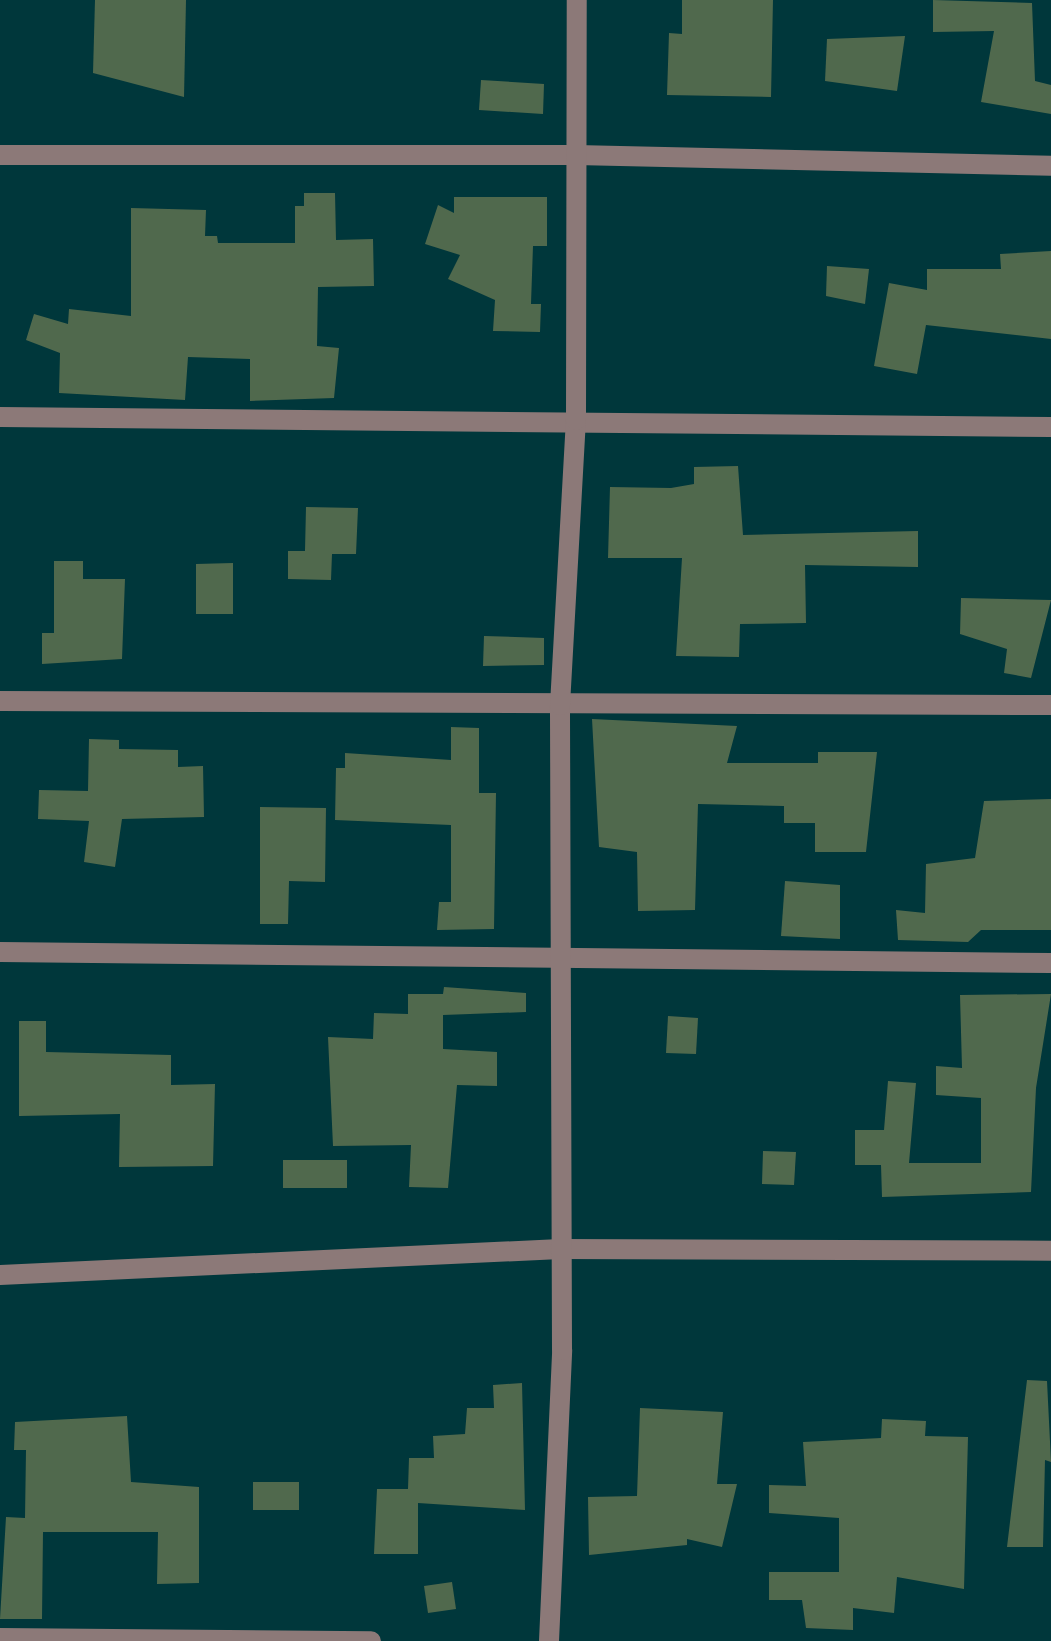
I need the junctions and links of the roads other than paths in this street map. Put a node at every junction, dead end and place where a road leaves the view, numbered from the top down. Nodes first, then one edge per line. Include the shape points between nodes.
1 (577, 0) edge
2 (0, 155) edge
3 (576, 155) junction
4 (1051, 166) edge
5 (0, 417) edge
6 (576, 420) junction
7 (1051, 427) edge
8 (0, 701) edge
9 (560, 705) junction
10 (1051, 705) edge
11 (0, 952) edge
12 (564, 953) junction
13 (1051, 963) edge
14 (560, 1249) junction
15 (1051, 1251) edge
16 (0, 1275) edge
17 (0, 1638) edge
18 (371, 1641) edge
19 (549, 1641) edge

1 - 3 street
2 - 3 street
3 - 4 street
3 - 6 street
5 - 6 street
6 - 7 street
6 - 9 street
8 - 9 street
9 - 10 street
9 - 12 street
11 - 12 street
12 - 13 street
12 - 14 street
14 - 15 street
14 - 16 street
14 - 19 street
17 - 18 street

